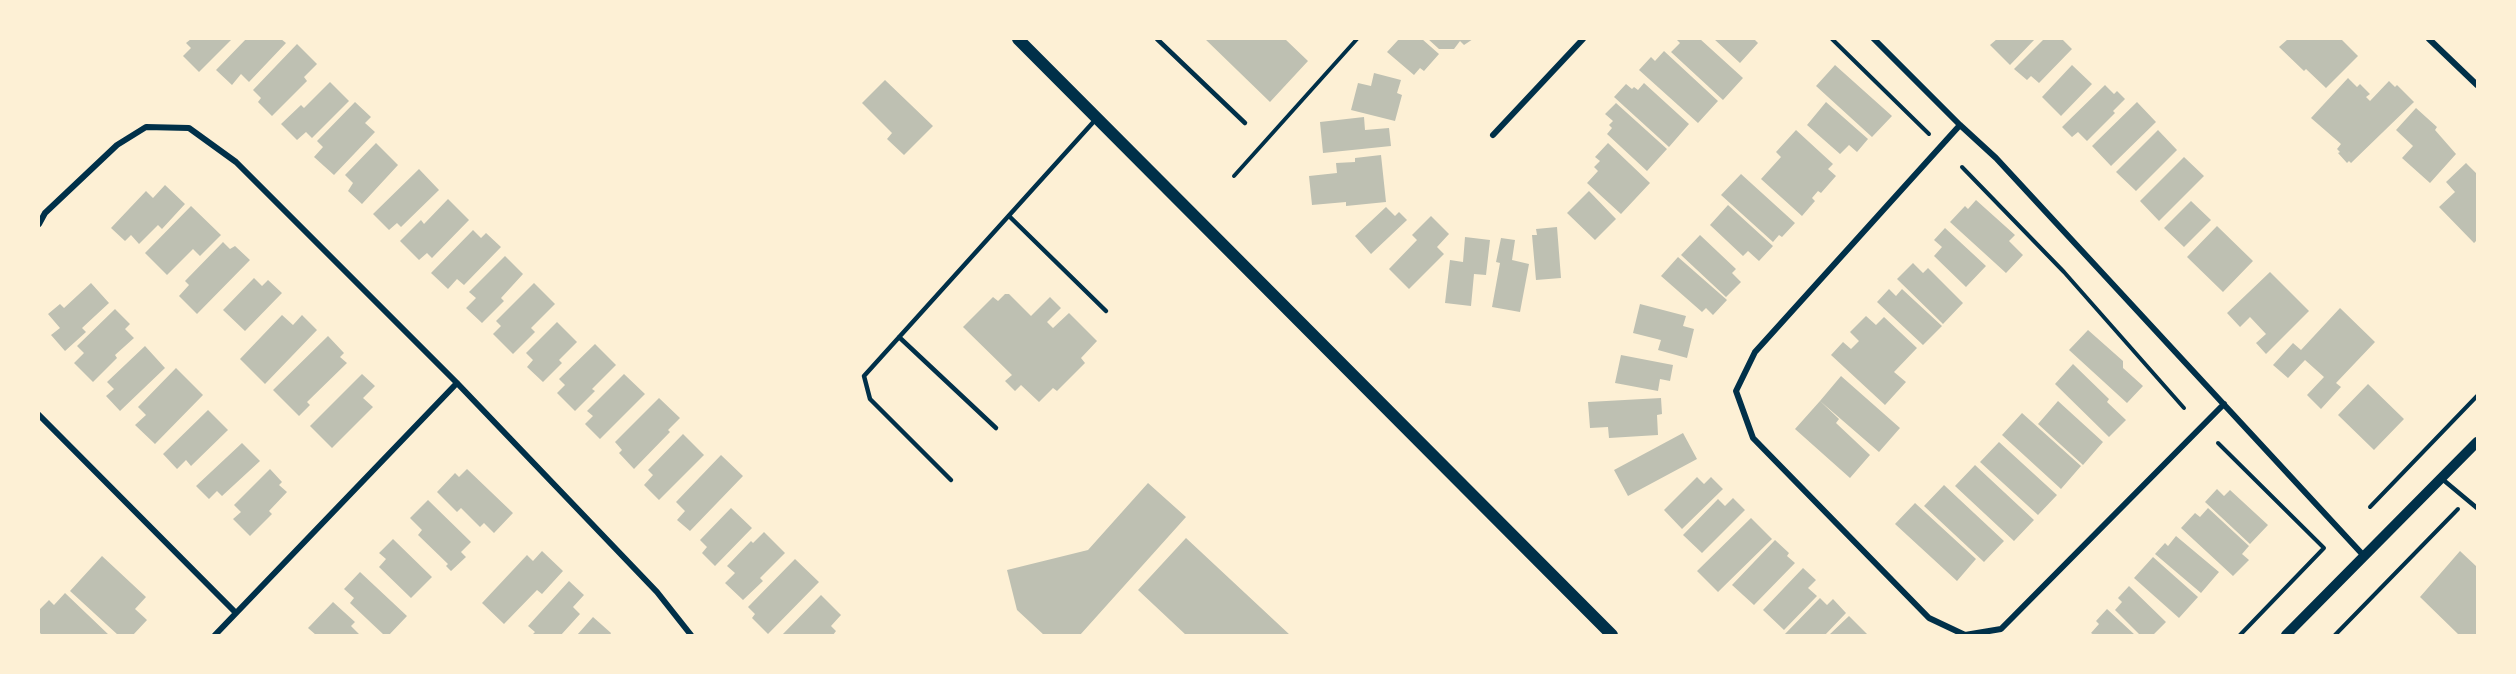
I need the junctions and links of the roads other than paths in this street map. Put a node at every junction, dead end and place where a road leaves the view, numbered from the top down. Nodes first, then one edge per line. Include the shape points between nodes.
1 (1017, 39) edge
2 (1157, 39) edge
3 (1583, 39) edge
4 (1874, 39) edge
5 (2429, 39) edge
6 (2477, 85) edge
7 (1097, 118) junction
8 (1245, 123) dead end
9 (1960, 125) junction
10 (1493, 135) dead end
11 (39, 207) edge
12 (45, 213) junction
13 (1009, 216) junction
14 (39, 224) edge
15 (1106, 311) dead end
16 (899, 337) junction
17 (457, 383) junction
18 (2224, 404) junction
19 (39, 415) edge
20 (996, 428) dead end
21 (2477, 442) edge
22 (2441, 478) junction
23 (951, 480) dead end
24 (2477, 508) edge
25 (2364, 556) junction
26 (236, 613) junction
27 (215, 635) edge
28 (691, 635) edge
29 (1612, 635) edge
30 (2286, 635) edge

1 - 7 main road
2 - 8 lane
3 - 10 street
4 - 9 street
5 - 6 street
7 - 13 lane
7 - 29 main road
9 - 18 street via 1996,158
9 - 18 street via 1755,352 1736,391 1753,438 1929,618 1965,635 2001,629
11 - 12 street
12 - 14 street
12 - 17 street via 117,145 146,127 189,129 236,162
13 - 15 lane
13 - 16 lane
16 - 20 lane
16 - 23 lane via 864,376 870,399
17 - 26 street
17 - 28 street via 657,592
18 - 25 street
19 - 26 street
21 - 22 street
22 - 24 lane
22 - 25 street
25 - 30 street
26 - 27 street

